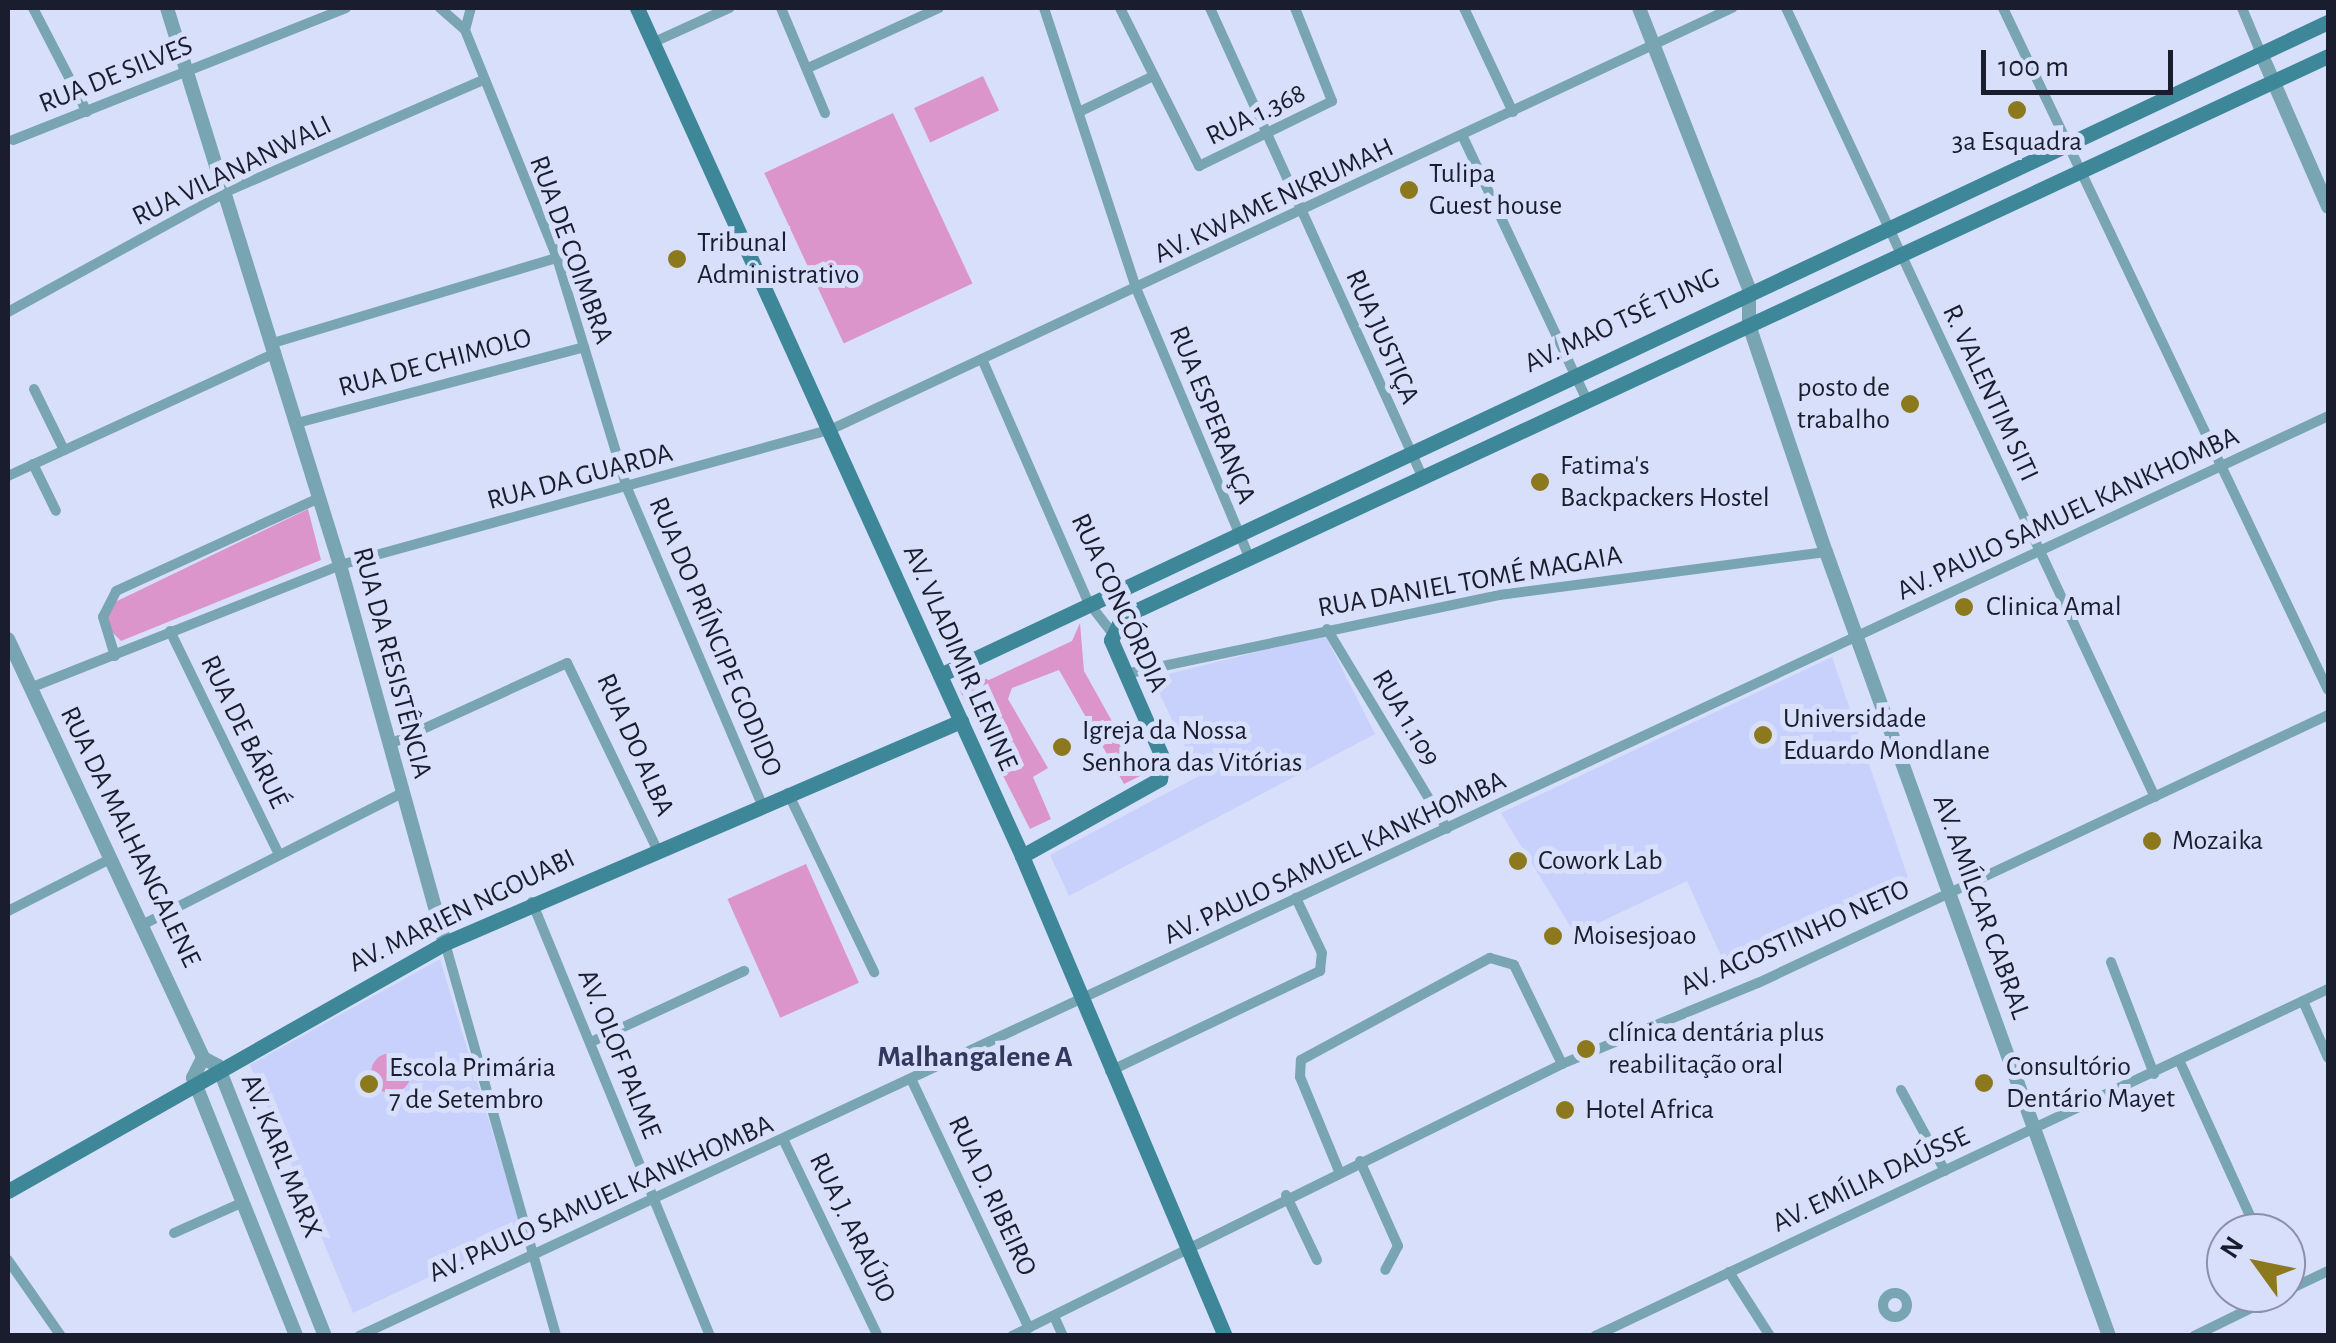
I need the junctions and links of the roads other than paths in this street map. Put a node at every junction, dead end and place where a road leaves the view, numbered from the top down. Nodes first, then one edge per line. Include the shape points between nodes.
1 (33, 8) edge
2 (167, 8) edge
3 (346, 8) edge
4 (440, 8) edge
5 (471, 8) edge
6 (637, 8) edge
7 (729, 8) edge
8 (782, 8) edge
9 (939, 8) edge
10 (1044, 8) edge
11 (1120, 8) edge
12 (1210, 8) edge
13 (1295, 8) edge
14 (1464, 8) edge
15 (1639, 8) edge
16 (1732, 8) edge
17 (1786, 8) edge
18 (2003, 8) edge
19 (2242, 8) edge
20 (919, 11) edge
21 (2328, 22) edge
22 (465, 30) junction
23 (1656, 43) junction
24 (652, 44) junction
25 (2260, 51) junction
26 (2328, 56) edge
27 (808, 68) junction
28 (188, 70) junction
29 (1153, 76) junction
30 (482, 81) junction
31 (2274, 82) junction
32 (87, 112) junction
33 (1079, 112) junction
34 (1513, 112) junction
35 (825, 113) dead end
36 (1268, 134) junction
37 (1464, 137) junction
38 (14, 140) dead end
39 (2065, 140) junction
40 (2080, 169) junction
41 (228, 191) junction
42 (2328, 207) edge
43 (1302, 215) junction
44 (1888, 223) junction
45 (1900, 253) junction
46 (557, 258) junction
47 (1136, 288) junction
48 (1750, 289) junction
49 (8, 312) edge
50 (1749, 326) junction
51 (584, 347) junction
52 (274, 348) junction
53 (982, 359) junction
54 (1573, 372) junction
55 (34, 389) dead end
56 (1586, 398) junction
57 (2328, 416) edge
58 (297, 423) junction
59 (832, 429) junction
60 (1408, 449) junction
61 (64, 450) junction
62 (33, 464) junction
63 (2224, 466) junction
64 (8, 476) edge
65 (1422, 476) junction
66 (627, 488) junction
67 (319, 498) junction
68 (56, 510) dead end
69 (1234, 528) junction
70 (2039, 551) junction
71 (1826, 552) junction
72 (1249, 557) junction
73 (340, 566) junction
74 (1088, 602) junction
75 (1327, 629) junction
76 (170, 631) junction
77 (1111, 631) junction
78 (1859, 638) junction
79 (8, 639) edge
80 (115, 656) junction
81 (1125, 674) junction
82 (940, 675) junction
83 (30, 688) junction
84 (2328, 690) edge
85 (2328, 715) edge
86 (961, 721) junction
87 (388, 745) junction
88 (402, 793) junction
89 (788, 793) junction
90 (2155, 797) junction
91 (762, 804) junction
92 (1447, 829) junction
93 (657, 849) junction
94 (278, 852) junction
95 (1022, 856) junction
96 (108, 860) junction
97 (1948, 893) junction
98 (1296, 898) junction
99 (532, 900) junction
100 (8, 912) edge
101 (144, 924) junction
102 (445, 942) junction
103 (2111, 962) dead end
104 (744, 971) dead end
105 (874, 972) dead end
106 (2328, 989) edge
107 (2302, 1001) junction
108 (1080, 1006) junction
109 (590, 1042) junction
110 (203, 1058) junction
111 (2328, 1058) edge
112 (2180, 1062) junction
113 (1562, 1064) junction
114 (218, 1066) junction
115 (1110, 1072) junction
116 (2154, 1074) junction
117 (194, 1078) junction
118 (913, 1083) junction
119 (1901, 1090) dead end
120 (2034, 1130) junction
121 (784, 1141) junction
122 (1360, 1161) junction
123 (1339, 1171) junction
124 (1945, 1171) junction
125 (8, 1192) edge
126 (1286, 1195) junction
127 (655, 1201) junction
128 (242, 1203) junction
129 (2249, 1213) edge
130 (174, 1234) dead end
131 (1182, 1244) junction
132 (533, 1250) junction
133 (8, 1260) edge
134 (1317, 1260) dead end
135 (1385, 1270) dead end
136 (1729, 1272) junction
137 (2241, 1313) edge
138 (1054, 1316) junction
139 (1029, 1328) junction
140 (59, 1332) edge
141 (1615, 1332) edge
142 (42, 1336) edge
143 (296, 1336) edge
144 (325, 1336) edge
145 (359, 1336) edge
146 (556, 1336) edge
147 (710, 1336) edge
148 (878, 1336) edge
149 (1012, 1336) edge
150 (1063, 1336) edge
151 (1225, 1336) edge
152 (1594, 1336) edge
153 (1770, 1336) edge
154 (2109, 1336) edge
155 (2194, 1336) edge

1 - 32 street
2 - 28 street, RUA DA RESISTÊNCIA
3 - 28 street, RUA DE SILVES
4 - 22 street
5 - 22 street
6 - 24 main road, AV. VLADIMIR LENINE
7 - 24 street
8 - 27 street
9 - 20 street
10 - 33 street, RUA ESPERANÇA
11 - 29 street, RUA 1.368
12 - 36 street, RUA JUSTIÇA
13 - 36 street, RUA 1.368 via 1334,94
14 - 34 street
15 - 23 street
16 - 23 street, AV. KWAME NKRUMAH
17 - 44 street, R. VALENTIM SITI
18 - 39 street
19 - 25 street
20 - 27 street
21 - 25 main road, AV. MAO TSÉ TUNG
22 - 30 street, RUA DE COIMBRA
23 - 34 street, AV. KWAME NKRUMAH
23 - 48 street
24 - 59 main road, AV. VLADIMIR LENINE
25 - 31 street
25 - 39 main road, AV. MAO TSÉ TUNG
26 - 31 main road, AV. MAO TSÉ TUNG
27 - 35 street
28 - 32 street, RUA DE SILVES
28 - 41 street, RUA DA RESISTÊNCIA
29 - 33 street
29 - 36 street, RUA 1.368 via 1198,166
30 - 41 street, RUA VILANANWALI
30 - 46 street, RUA DE COIMBRA
31 - 40 main road, AV. MAO TSÉ TUNG
31 - 42 street
32 - 38 street, RUA DE SILVES
33 - 47 street, RUA ESPERANÇA
34 - 37 street, AV. KWAME NKRUMAH
36 - 43 street, RUA JUSTIÇA
37 - 43 street, AV. KWAME NKRUMAH
37 - 54 street
39 - 40 street
39 - 44 main road, AV. MAO TSÉ TUNG
40 - 45 main road, AV. MAO TSÉ TUNG
40 - 63 street
41 - 49 street, RUA VILANANWALI
41 - 52 street, RUA DA RESISTÊNCIA
43 - 47 street, AV. KWAME NKRUMAH
43 - 60 street, RUA JUSTIÇA
44 - 45 street, R. VALENTIM SITI
44 - 48 main road, AV. MAO TSÉ TUNG
45 - 50 main road, AV. MAO TSÉ TUNG
45 - 70 street, R. VALENTIM SITI
46 - 51 street, RUA DE COIMBRA
46 - 52 street
47 - 53 street, AV. KWAME NKRUMAH
47 - 69 street, RUA ESPERANÇA
48 - 50 street
48 - 54 main road, AV. MAO TSÉ TUNG
50 - 56 main road, AV. MAO TSÉ TUNG
50 - 71 street, AV. AMÍLCAR CABRAL
51 - 58 street, RUA DE CHIMOLO
51 - 66 street, RUA DE COIMBRA
52 - 58 street, RUA DA RESISTÊNCIA
52 - 61 street
53 - 59 street, AV. KWAME NKRUMAH
53 - 74 street, RUA CONCÓRDIA
54 - 56 street
54 - 60 main road, AV. MAO TSÉ TUNG
55 - 61 street
56 - 65 main road, AV. MAO TSÉ TUNG
57 - 63 street, AV. PAULO SAMUEL KANKHOMBA
58 - 67 street, RUA DA RESISTÊNCIA
59 - 66 street, RUA DA GUARDA
59 - 82 main road, AV. VLADIMIR LENINE
60 - 65 street, RUA JUSTIÇA
60 - 69 main road, AV. MAO TSÉ TUNG
61 - 62 street
62 - 64 street
62 - 68 street
63 - 70 street, AV. PAULO SAMUEL KANKHOMBA
63 - 84 street
65 - 72 main road, AV. MAO TSÉ TUNG
66 - 73 street, RUA DA GUARDA
66 - 91 street, RUA DO PRÍNCIPE GODIDO
67 - 73 street, RUA DA RESISTÊNCIA
67 - 80 street via 116,591 102,617
69 - 72 street, RUA ESPERANÇA
69 - 74 main road, AV. MAO TSÉ TUNG
70 - 78 street, AV. PAULO SAMUEL KANKHOMBA
70 - 90 street, R. VALENTIM SITI
71 - 75 street, RUA DANIEL TOMÉ MAGAIA via 1499,595
71 - 78 street, AV. AMÍLCAR CABRAL
72 - 77 main road, AV. MAO TSÉ TUNG via 1122,617
73 - 76 street, RUA DA GUARDA
73 - 87 street, RUA DA RESISTÊNCIA
74 - 77 street, RUA CONCÓRDIA
74 - 82 main road, AV. MAO TSÉ TUNG
75 - 81 street, RUA DANIEL TOMÉ MAGAIA
75 - 92 street, RUA 1.109
76 - 80 street, RUA DA GUARDA
76 - 94 street, RUA DE BÁRUÉ
77 - 81 main road, RUA CONCÓRDIA
78 - 92 street, AV. PAULO SAMUEL KANKHOMBA
78 - 97 street, AV. AMÍLCAR CABRAL
79 - 83 street, RUA DA MALHANGALENE
80 - 83 street, RUA DA GUARDA
81 - 95 main road, RUA CONCÓRDIA via 1163,759 1160,779
82 - 86 main road, AV. VLADIMIR LENINE
83 - 96 street, RUA DA MALHANGALENE
85 - 90 street, AV. AGOSTINHO NETO
86 - 89 main road, AV. MARIEN NGOUABI
86 - 95 main road, AV. VLADIMIR LENINE
87 - 88 street, RUA DA RESISTÊNCIA
87 - 93 street, RUA DO ALBA via 567,663
88 - 94 street
88 - 102 street, RUA DA RESISTÊNCIA
89 - 91 main road, AV. MARIEN NGOUABI
89 - 105 street
90 - 97 street, AV. AGOSTINHO NETO
91 - 93 main road, AV. MARIEN NGOUABI
92 - 98 street, AV. PAULO SAMUEL KANKHOMBA
93 - 99 main road, AV. MARIEN NGOUABI
94 - 101 street
95 - 108 main road, AV. VLADIMIR LENINE
96 - 100 street
96 - 101 street, RUA DA MALHANGALENE
97 - 113 street, AV. AGOSTINHO NETO
97 - 120 street, AV. AMÍLCAR CABRAL
98 - 108 street, AV. PAULO SAMUEL KANKHOMBA
98 - 115 street via 1322,953 1320,971
99 - 102 main road, AV. MARIEN NGOUABI
99 - 109 street, AV. OLOF PALME
101 - 110 street, RUA DA MALHANGALENE
102 - 114 main road, AV. MARIEN NGOUABI
102 - 132 street, RUA DA RESISTÊNCIA
103 - 116 street
104 - 109 street
106 - 107 street, AV. EMÍLIA DAÚSSE
107 - 111 street
107 - 112 street, AV. EMÍLIA DAÚSSE
108 - 115 main road, AV. VLADIMIR LENINE
108 - 118 street, AV. PAULO SAMUEL KANKHOMBA
109 - 127 street, AV. OLOF PALME
110 - 114 street, AV. KARL MARX
110 - 117 street, AV. KARL MARX
112 - 116 street, AV. EMÍLIA DAÚSSE
112 - 129 street
113 - 122 street, AV. AGOSTINHO NETO
113 - 123 street via 1514,964 1490,958 1302,1060 1300,1077
114 - 117 main road, AV. MARIEN NGOUABI
114 - 144 street, AV. KARL MARX
115 - 131 main road, AV. VLADIMIR LENINE
116 - 120 street, AV. EMÍLIA DAÚSSE
117 - 125 main road, AV. MARIEN NGOUABI
117 - 128 street, AV. KARL MARX
118 - 121 street, AV. PAULO SAMUEL KANKHOMBA
118 - 139 street, RUA D. RIBEIRO
119 - 124 street
120 - 124 street, AV. EMÍLIA DAÚSSE
120 - 154 street, AV. AMÍLCAR CABRAL
121 - 127 street, AV. PAULO SAMUEL KANKHOMBA
121 - 148 street, RUA J. ARAÚJO
122 - 123 street, AV. AGOSTINHO NETO
122 - 135 street via 1398,1246
123 - 126 street, AV. AGOSTINHO NETO
124 - 136 street, AV. EMÍLIA DAÚSSE
126 - 131 street, AV. AGOSTINHO NETO
126 - 134 street
127 - 132 street, AV. PAULO SAMUEL KANKHOMBA
127 - 147 street, AV. OLOF PALME
128 - 130 street
128 - 143 street, AV. KARL MARX
131 - 138 street, AV. AGOSTINHO NETO
131 - 151 main road, AV. VLADIMIR LENINE
132 - 145 street, AV. PAULO SAMUEL KANKHOMBA
132 - 146 street, RUA DA RESISTÊNCIA
133 - 140 street
136 - 141 street, AV. EMÍLIA DAÚSSE
136 - 153 street
137 - 155 street
138 - 139 street, AV. AGOSTINHO NETO
138 - 150 street
139 - 149 street, AV. AGOSTINHO NETO
140 - 142 street
141 - 152 street, AV. EMÍLIA DAÚSSE

